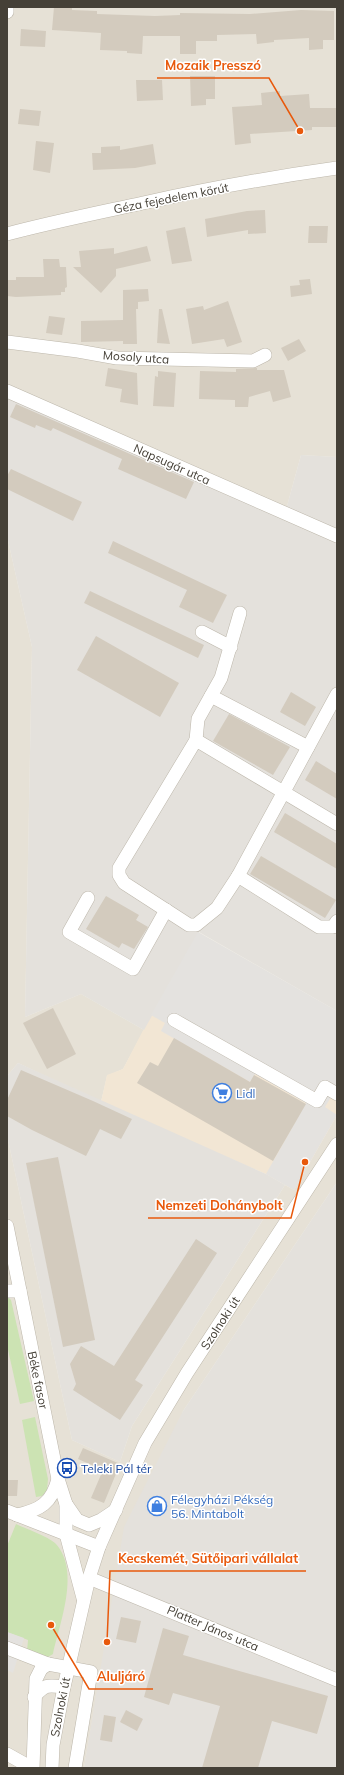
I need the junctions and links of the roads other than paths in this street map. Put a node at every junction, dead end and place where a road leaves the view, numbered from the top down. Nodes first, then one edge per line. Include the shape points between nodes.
1 (8, 7) edge
2 (7, 12) edge
3 (337, 168) edge
4 (7, 234) edge
5 (7, 342) edge
6 (265, 355) dead end
7 (7, 392) edge
8 (337, 536) edge
9 (240, 613) dead end
10 (202, 632) dead end
11 (231, 647) junction
12 (211, 696) junction
13 (337, 696) edge
14 (196, 740) junction
15 (308, 747) junction
16 (284, 793) junction
17 (337, 824) edge
18 (238, 876) junction
19 (88, 898) dead end
20 (166, 910) junction
21 (337, 921) edge
22 (174, 1020) dead end
23 (337, 1094) edge
24 (337, 1144) edge
25 (7, 1226) edge
26 (7, 1291) edge
27 (20, 1291) junction
28 (58, 1478) junction
29 (66, 1504) junction
30 (116, 1510) junction
31 (12, 1513) edge
32 (88, 1525) junction
33 (66, 1534) junction
34 (99, 1547) junction
35 (89, 1578) junction
36 (83, 1600) junction
37 (7, 1648) edge
38 (48, 1664) junction
39 (68, 1666) junction
40 (337, 1680) edge
41 (64, 1687) junction
42 (34, 1697) junction
43 (7, 1754) edge
44 (32, 1768) edge
45 (52, 1768) edge
46 (75, 1768) edge

1 - 2 street
3 - 4 street, Géza fejedelem körút via 290,174 186,194
5 - 6 street, Mosoly utca via 116,358 253,360
7 - 8 street, Napsugár utca
9 - 11 street
10 - 11 street
11 - 12 street via 221,678
12 - 14 street via 198,719
12 - 15 street
13 - 15 street
14 - 16 street
14 - 20 street via 119,868 119,875 124,883
15 - 16 street
16 - 17 street
16 - 18 street
18 - 20 street via 217,908 196,925 189,925
18 - 21 street via 319,927 333,927
19 - 20 street via 69,932 133,969
22 - 23 street via 317,1101 325,1087
24 - 30 street, Szolnoki út via 166,1407 145,1443
25 - 27 street, Béke fasor
26 - 27 street
27 - 28 street, Béke fasor
28 - 29 street, Béke fasor
28 - 31 street via 51,1497 40,1507 34,1511
29 - 32 street via 77,1520
29 - 33 street, Béke fasor
30 - 32 street
30 - 34 street, Szolnoki út
31 - 33 street
32 - 33 street
33 - 34 street
33 - 36 street, Szolnoki út
34 - 35 street, Szolnoki út
35 - 36 street, Szolnoki út
35 - 40 street, Platter János utca
36 - 39 street, Szolnoki út
37 - 38 street
38 - 39 street
38 - 42 street via 40,1669
39 - 41 street, Szolnoki út
39 - 46 street via 91,1672
41 - 42 street via 48,1685
41 - 45 street, Szolnoki út via 53,1745
42 - 44 street
43 - 44 street

